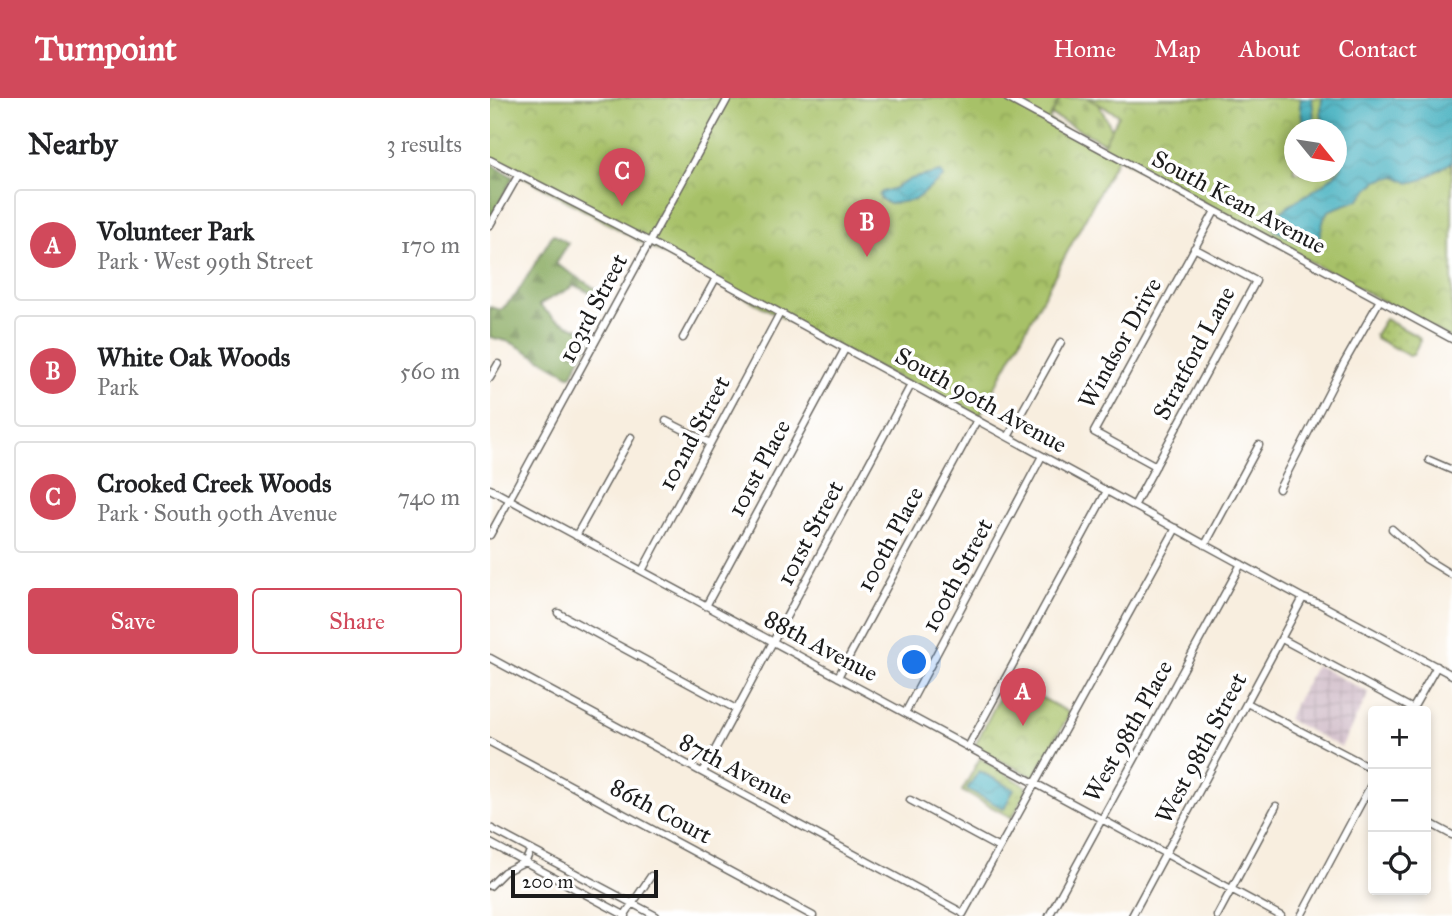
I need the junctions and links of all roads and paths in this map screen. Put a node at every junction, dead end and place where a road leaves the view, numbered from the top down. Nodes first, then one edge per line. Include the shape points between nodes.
1 (728, 98) edge
2 (1007, 98) edge
3 (490, 160) edge
4 (519, 174) junction
5 (1215, 211) junction
6 (490, 225) edge
7 (650, 242) junction
8 (1194, 248) junction
9 (716, 278) junction
10 (1380, 300) junction
11 (780, 313) junction
12 (683, 338) dead end
13 (1452, 339) edge
14 (1061, 342) dead end
15 (845, 349) junction
16 (498, 364) dead end
17 (490, 378) edge
18 (911, 384) junction
19 (976, 420) junction
20 (666, 421) dead end
21 (631, 437) dead end
22 (1008, 437) junction
23 (710, 443) junction
24 (1259, 445) dead end
25 (1042, 456) junction
26 (1429, 460) dead end
27 (1156, 466) junction
28 (1452, 470) edge
29 (490, 489) edge
30 (1279, 489) dead end
31 (1107, 491) junction
32 (509, 500) junction
33 (1134, 506) junction
34 (1176, 528) junction
35 (1392, 529) dead end
36 (490, 535) edge
37 (576, 536) junction
38 (1205, 545) junction
39 (1241, 564) junction
40 (642, 571) junction
41 (1452, 575) edge
42 (1303, 598) junction
43 (706, 606) junction
44 (558, 613) dead end
45 (1282, 639) junction
46 (773, 642) junction
47 (490, 658) edge
48 (1437, 666) junction
49 (1452, 676) edge
50 (838, 677) junction
51 (1247, 704) junction
52 (1405, 706) edge
53 (1414, 706) edge
54 (736, 709) junction
55 (905, 713) junction
56 (490, 742) edge
57 (968, 747) junction
58 (1368, 766) edge
59 (702, 772) junction
60 (1035, 783) junction
61 (1368, 790) edge
62 (910, 800) dead end
63 (1276, 806) dead end
64 (1102, 819) junction
65 (1431, 824) edge
66 (490, 828) edge
67 (1452, 835) edge
68 (490, 843) edge
69 (999, 848) junction
70 (530, 850) junction
71 (1166, 854) junction
72 (526, 861) junction
73 (651, 876) dead end
74 (490, 886) edge
75 (1231, 889) junction
76 (634, 904) junction
77 (963, 915) edge
78 (625, 916) edge
79 (656, 916) edge
80 (813, 916) edge
81 (1049, 916) edge
82 (1132, 916) edge
83 (1217, 916) edge
84 (1281, 916) edge
85 (1301, 916) edge

1 - 7 street, 103rd Street
2 - 5 street, South Kean Avenue
3 - 4 street, South 90th Avenue
4 - 6 street
4 - 7 street, South 90th Avenue
5 - 8 street, Windsor Drive
5 - 10 street, South Kean Avenue
7 - 9 street, South 90th Avenue
7 - 32 street, 103rd Street
8 - 27 street, Windsor Drive via 1094,432
8 - 27 street, Stratford Lane via 1256,281
9 - 11 street, South 90th Avenue
9 - 12 street
10 - 13 street, South Kean Avenue
10 - 30 street
11 - 15 street, South 90th Avenue
11 - 23 street, 102nd Street
14 - 22 street
15 - 18 street, South 90th Avenue
15 - 43 street, 101st Place
16 - 17 street
18 - 19 street, South 90th Avenue
18 - 46 street, 101st Street
19 - 22 street, South 90th Avenue
19 - 50 street, 100th Place
20 - 23 street
21 - 37 street
22 - 25 street, South 90th Avenue
23 - 40 street, 102nd Street
24 - 38 street
25 - 31 street, South 90th Avenue
25 - 55 street, 100th Street
26 - 28 street
27 - 33 street, Stratford Lane
29 - 32 street, 88th Avenue
31 - 33 street, South 90th Avenue
31 - 57 street
32 - 36 street, 103rd Street
32 - 37 street, 88th Avenue
33 - 34 street, South 90th Avenue
34 - 38 street, South 90th Avenue
34 - 60 street
35 - 41 street
37 - 40 street, 88th Avenue
38 - 39 street, South 90th Avenue
39 - 42 street, South 90th Avenue
39 - 64 street, West 98th Place
40 - 43 street, 88th Avenue
42 - 45 street, West 98th Street
42 - 48 street, South 90th Avenue
43 - 46 street, 88th Avenue
44 - 54 street
45 - 51 street, West 98th Street
45 - 52 street
46 - 50 street, 88th Avenue
46 - 54 street, 101st Street
47 - 59 street, 87th Avenue
48 - 49 street, South 90th Avenue
48 - 53 street
50 - 55 street, 88th Avenue
51 - 58 street
51 - 71 street, West 98th Street
54 - 59 street, 101st Street
55 - 57 street, 88th Avenue
56 - 80 street, 86th Court
57 - 60 street, 88th Avenue
59 - 77 street, 87th Avenue
60 - 64 street, 88th Avenue
60 - 69 street
61 - 85 street
62 - 69 street
63 - 75 street
64 - 71 street, 88th Avenue
64 - 81 street, West 98th Place
65 - 67 street
66 - 70 street
68 - 72 street
69 - 77 street
70 - 72 street
70 - 76 street
71 - 75 street, 88th Avenue
71 - 82 street, West 98th Street
72 - 74 street via 504,872
72 - 78 street
73 - 76 street
75 - 83 street
75 - 84 street, 88th Avenue
76 - 78 street
76 - 79 street

